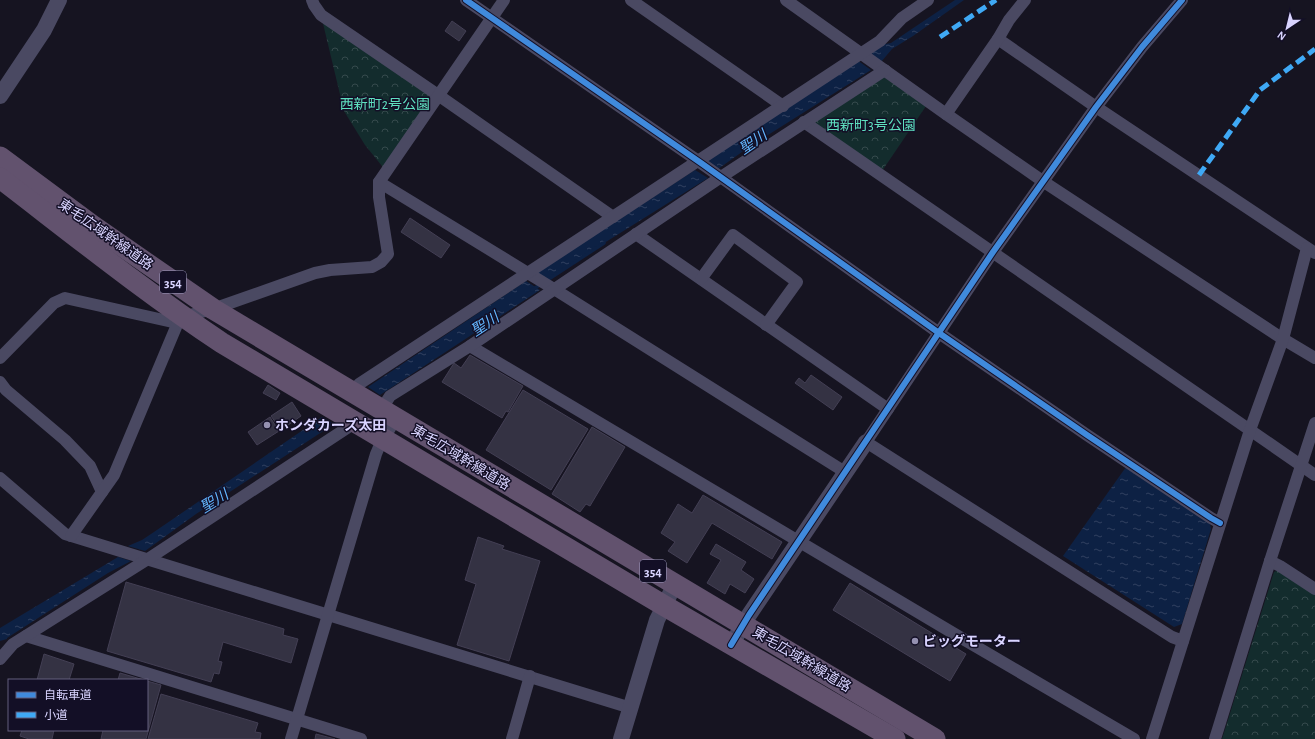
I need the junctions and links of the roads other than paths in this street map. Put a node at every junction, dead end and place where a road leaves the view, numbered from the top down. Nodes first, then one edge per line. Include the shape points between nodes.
1 (59, 0) edge
2 (312, 0) edge
3 (466, 0) edge
4 (504, 0) edge
5 (630, 0) edge
6 (786, 0) edge
7 (928, 0) edge
8 (1025, 0) edge
9 (1182, 0) edge
10 (491, 18) junction
11 (998, 39) junction
12 (862, 55) junction
13 (881, 68) junction
14 (1, 92) edge
15 (438, 94) junction
16 (783, 106) junction
17 (1096, 107) junction
18 (946, 114) junction
19 (804, 122) junction
20 (0, 157) edge
21 (700, 162) junction
22 (719, 175) junction
23 (0, 178) edge
24 (379, 182) junction
25 (1044, 182) junction
26 (613, 217) junction
27 (636, 234) junction
28 (1311, 250) edge
29 (993, 252) junction
30 (530, 275) junction
31 (701, 279) junction
32 (551, 288) junction
33 (213, 308) junction
34 (179, 320) junction
35 (766, 325) junction
36 (939, 333) junction
37 (1283, 339) junction
38 (470, 346) junction
39 (0, 358) edge
40 (1315, 358) edge
41 (0, 382) edge
42 (371, 403) junction
43 (888, 409) junction
44 (345, 416) junction
45 (1315, 423) edge
46 (1250, 430) junction
47 (383, 439) junction
48 (866, 442) junction
49 (1300, 465) junction
50 (845, 472) junction
51 (1315, 475) edge
52 (0, 478) edge
53 (102, 492) junction
54 (1220, 523) junction
55 (71, 536) junction
56 (799, 542) junction
57 (143, 558) junction
58 (1270, 561) junction
59 (675, 584) junction
60 (1315, 589) edge
61 (663, 606) junction
62 (327, 615) junction
63 (743, 624) junction
64 (26, 636) junction
65 (1183, 642) junction
66 (731, 645) junction
67 (0, 659) edge
68 (530, 676) junction
69 (631, 708) junction
70 (297, 719) junction
71 (290, 739) edge
72 (361, 739) edge
73 (512, 739) edge
74 (621, 739) edge
75 (895, 739) edge
76 (935, 739) edge
77 (1134, 739) edge
78 (1152, 739) edge
79 (1215, 739) edge

1 - 14 street via 44,30
2 - 15 street via 321,15
3 - 10 street
4 - 10 street
5 - 16 street
6 - 12 street
7 - 12 street via 902,18
8 - 11 street
9 - 17 street
10 - 15 street
10 - 21 street
11 - 17 street
11 - 18 street
12 - 13 street
12 - 16 street
13 - 18 street
13 - 19 street
15 - 24 street
15 - 26 street
16 - 21 street
17 - 25 street
17 - 28 street
18 - 25 street
19 - 22 street
19 - 29 street
20 - 33 highway, 東毛広域幹線道路 / 354 via 93,226
21 - 22 street
21 - 26 street
22 - 27 street
22 - 36 street
23 - 34 highway, 東毛広域幹線道路 / 354
24 - 30 street
24 - 33 street via 388,254 381,262 372,266 315,273
25 - 29 street
25 - 37 street
26 - 30 street
27 - 31 street
27 - 32 street
28 - 37 street
29 - 36 street
29 - 46 street
30 - 32 street
30 - 42 street via 359,384
31 - 35 street
31 - 35 street via 733,235 797,282
32 - 38 street
32 - 50 street
33 - 34 street
33 - 42 highway, 東毛広域幹線道路 / 354
34 - 39 street via 65,298 54,303
34 - 44 highway, 東毛広域幹線道路 / 354
34 - 53 street via 114,475
35 - 43 street
36 - 43 street
36 - 54 street
37 - 40 street
37 - 46 street
38 - 42 street via 390,396
38 - 56 street
41 - 53 street via 90,466
42 - 47 street
42 - 59 highway, 東毛広域幹線道路 / 354
43 - 48 street
44 - 47 highway, 東毛広域幹線道路 / 354
44 - 57 street via 346,428
45 - 49 street
46 - 49 street
46 - 54 street
47 - 61 highway, 東毛広域幹線道路 / 354
47 - 62 street via 376,454
48 - 50 street
48 - 65 street
49 - 51 street
49 - 58 street
50 - 56 street
52 - 55 street via 65,534
53 - 55 street
54 - 65 street
55 - 57 street
56 - 63 street
56 - 77 street
57 - 62 street
57 - 64 street
58 - 60 street
58 - 79 street
59 - 61 street
59 - 63 highway, 東毛広域幹線道路 / 354
61 - 66 highway, 東毛広域幹線道路 / 354
61 - 69 street
62 - 68 street
62 - 70 street
63 - 66 street
63 - 76 highway, 東毛広域幹線道路 / 354
64 - 67 street via 13,644
64 - 70 street
65 - 78 street
66 - 75 highway, 東毛広域幹線道路 / 354
68 - 69 street
68 - 73 street
69 - 74 street
70 - 71 street
70 - 72 street

